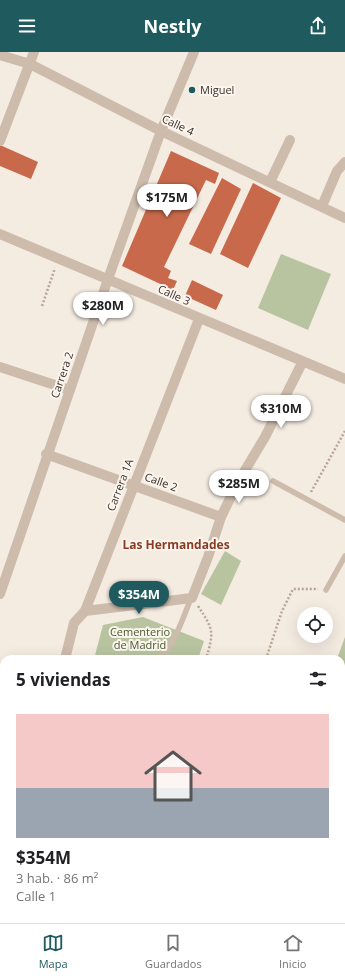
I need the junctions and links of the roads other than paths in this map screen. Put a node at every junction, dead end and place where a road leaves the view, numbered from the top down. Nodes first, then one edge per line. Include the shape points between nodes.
1 (34, 52) edge
2 (194, 52) edge
3 (0, 55) edge
4 (30, 64) junction
5 (161, 131) junction
6 (290, 140) dead end
7 (0, 141) edge
8 (345, 162) edge
9 (270, 182) junction
10 (322, 206) junction
11 (345, 218) edge
12 (0, 234) edge
13 (108, 279) junction
14 (199, 319) junction
15 (302, 363) junction
16 (0, 367) edge
17 (342, 378) edge
18 (70, 390) junction
19 (46, 454) junction
20 (273, 481) dead end
21 (133, 484) junction
22 (221, 517) junction
23 (345, 520) edge
24 (345, 556) edge
25 (326, 590) road end
26 (0, 594) edge
27 (192, 598) junction
28 (85, 611) junction
29 (66, 655) edge
30 (164, 655) edge

1 - 4 street
2 - 5 street, Carrera 2
3 - 4 street, Calle 4
4 - 5 street, Calle 4
4 - 7 street
5 - 9 street, Calle 4
5 - 13 street, Carrera 2
6 - 9 street
8 - 10 street via 337,171
9 - 10 street, Calle 4
10 - 11 street, Calle 4
12 - 13 street, Calle 3
13 - 14 street, Calle 3
13 - 18 street, Carrera 2
14 - 15 street, Calle 3
14 - 21 street, Carrera 1A
15 - 17 street, Calle 3
15 - 22 street
16 - 18 street
18 - 19 street, Carrera 2
19 - 21 street, Calle 2
19 - 26 street, Carrera 2
20 - 23 lane
21 - 22 street, Calle 2
21 - 28 street, Carrera 1A
22 - 27 street
24 - 25 lane
27 - 28 street
27 - 30 lane
28 - 29 street, Carrera 1A via 74,623

